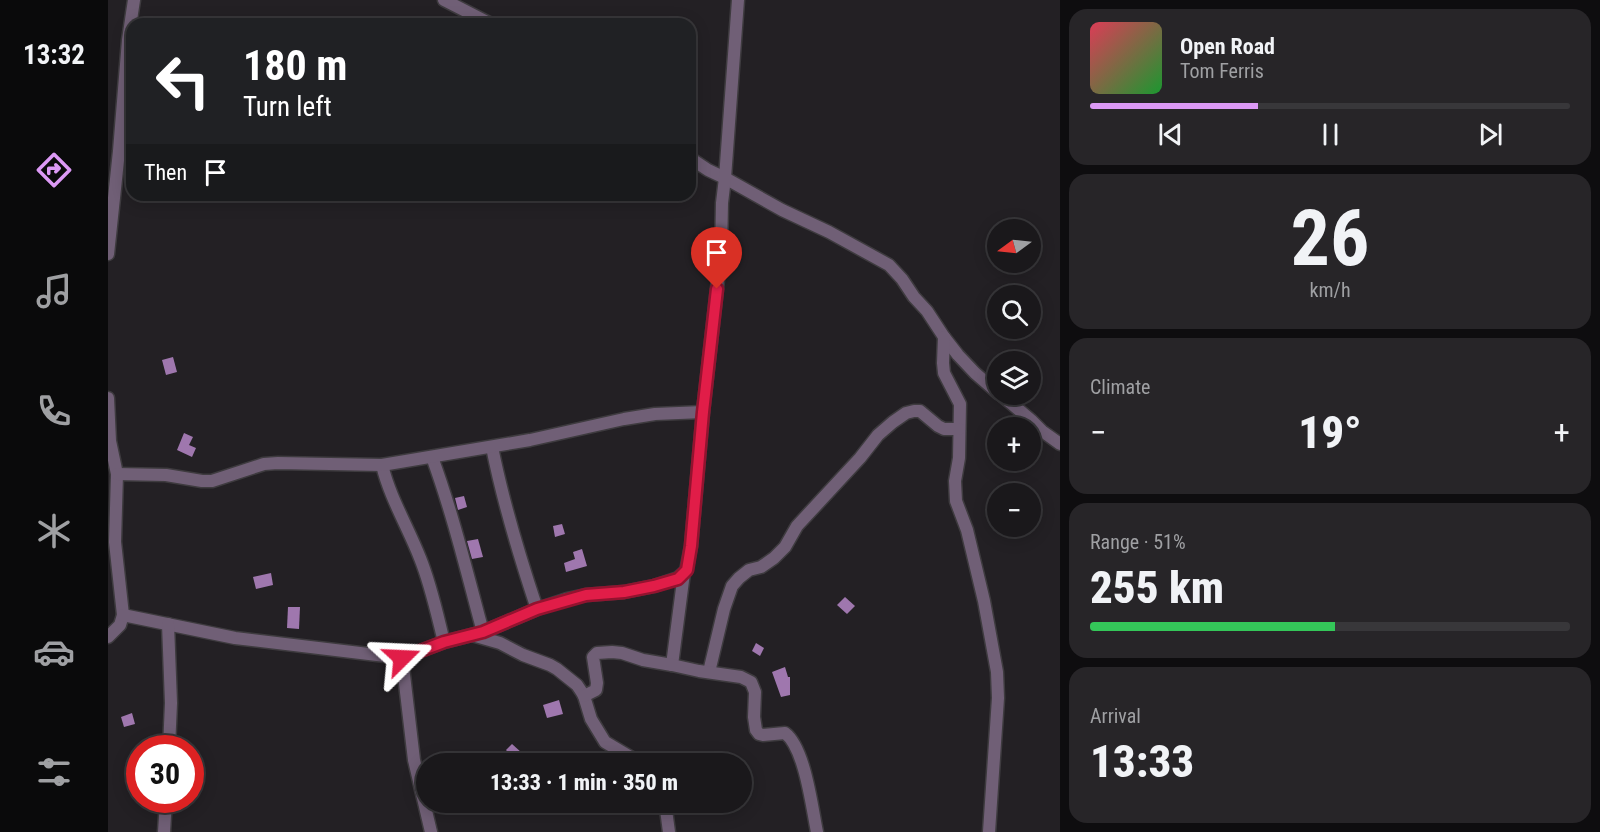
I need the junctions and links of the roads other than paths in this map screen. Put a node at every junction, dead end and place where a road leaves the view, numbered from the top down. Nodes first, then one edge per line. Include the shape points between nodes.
1 (134, 0) edge
2 (444, 0) edge
3 (738, 0) edge
4 (131, 18) edge
5 (479, 18) edge
6 (126, 65) edge
7 (696, 162) edge
8 (725, 178) junction
9 (108, 254) edge
10 (944, 337) junction
11 (987, 384) edge
12 (108, 398) edge
13 (1013, 405) edge
14 (703, 412) junction
15 (959, 429) junction
16 (109, 441) edge
17 (1060, 444) edge
18 (492, 447) junction
19 (432, 456) junction
20 (381, 465) junction
21 (117, 474) junction
22 (684, 573) junction
23 (537, 609) junction
24 (123, 615) junction
25 (168, 624) junction
26 (478, 634) junction
27 (108, 638) edge
28 (444, 642) junction
29 (402, 658) junction
30 (672, 665) junction
31 (709, 672) junction
32 (584, 696) junction
33 (169, 735) edge
34 (624, 753) edge
35 (165, 813) edge
36 (666, 813) edge
37 (164, 832) edge
38 (431, 832) edge
39 (669, 832) edge
40 (817, 832) edge
41 (988, 832) edge

1 - 4 street
2 - 5 street
3 - 8 street
6 - 9 street
7 - 8 street
8 - 10 street via 889,265
8 - 14 street via 721,253
10 - 11 street
10 - 15 street via 944,373 960,404
12 - 16 street
13 - 17 street
14 - 18 street via 624,419
14 - 22 street via 691,546
15 - 31 street via 944,429 920,411 914,411 878,435 797,526 785,547 732,586
15 - 41 street via 956,501 967,530 997,672
16 - 21 street
18 - 19 street
18 - 23 street via 509,521
19 - 20 street
19 - 26 street via 449,508
20 - 21 street via 264,464 212,481
20 - 28 street via 429,580
21 - 24 street via 115,542
22 - 23 street via 678,579 654,586 586,595
22 - 30 street
23 - 26 street
24 - 25 street
24 - 27 street
25 - 29 street via 234,638
25 - 33 street
26 - 28 street
26 - 32 street via 550,665 577,685
28 - 29 street
29 - 38 street via 414,760
30 - 31 street
30 - 32 street via 622,653 597,653 593,657 597,687
31 - 40 street via 751,682 756,730 763,735 785,733 790,737 801,759
32 - 34 street via 591,719 605,742
35 - 37 street
36 - 39 street

